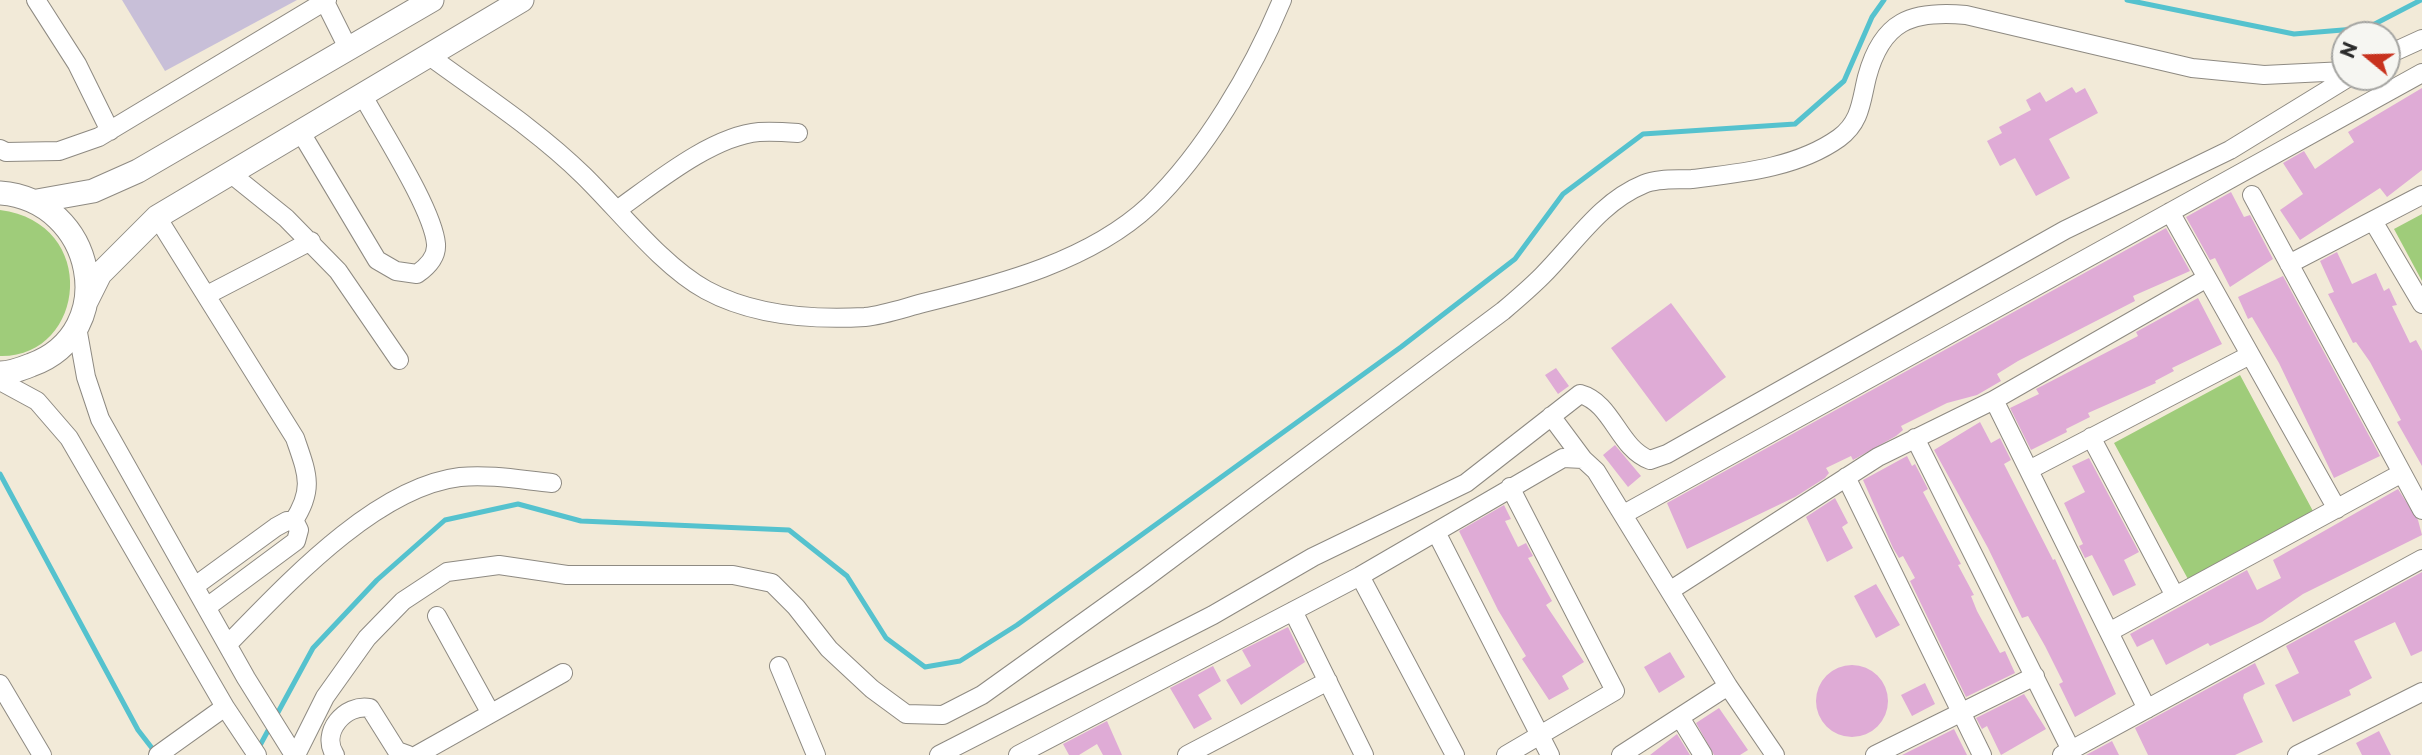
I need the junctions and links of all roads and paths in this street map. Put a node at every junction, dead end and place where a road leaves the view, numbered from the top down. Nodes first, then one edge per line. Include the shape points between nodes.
1 (36, 0) edge
2 (325, 0) edge
3 (432, 0) edge
4 (522, 0) edge
5 (1282, 0) edge
6 (2422, 39) edge
7 (348, 48) junction
8 (2401, 49) edge
9 (428, 55) junction
10 (2331, 72) edge
11 (2422, 73) edge
12 (2331, 88) edge
13 (362, 94) junction
14 (110, 131) junction
15 (300, 131) junction
16 (797, 133) dead end
17 (0, 149) edge
18 (230, 173) junction
19 (1, 192) edge
20 (2252, 195) dead end
21 (2422, 195) edge
22 (37, 201) junction
23 (617, 211) junction
24 (2170, 212) junction
25 (157, 217) junction
26 (2373, 221) junction
27 (311, 241) junction
28 (2289, 264) junction
29 (2207, 278) junction
30 (207, 295) junction
31 (86, 302) junction
32 (2422, 304) edge
33 (77, 327) junction
34 (2250, 355) junction
35 (398, 360) dead end
36 (0, 373) edge
37 (0, 382) edge
38 (1994, 400) junction
39 (1550, 416) junction
40 (2091, 437) junction
41 (1915, 438) junction
42 (1583, 459) junction
43 (2029, 470) junction
44 (2402, 473) junction
45 (1846, 477) junction
46 (552, 483) dead end
47 (1510, 487) junction
48 (2337, 509) junction
49 (2422, 510) edge
50 (1624, 514) junction
51 (293, 522) junction
52 (1436, 532) junction
53 (2422, 559) edge
54 (1360, 576) junction
55 (195, 586) junction
56 (1671, 590) junction
57 (2175, 596) junction
58 (207, 607) junction
59 (1293, 611) junction
60 (437, 616) dead end
61 (2109, 632) junction
62 (228, 644) junction
63 (779, 666) dead end
64 (563, 673) dead end
65 (2035, 676) junction
66 (1328, 681) junction
67 (0, 684) edge
68 (1728, 686) junction
69 (2422, 692) edge
70 (225, 707) junction
71 (2147, 709) junction
72 (489, 712) junction
73 (1961, 712) junction
74 (1681, 719) junction
75 (1539, 734) junction
76 (1037, 751) edge
77 (293, 752) edge
78 (2066, 752) edge
79 (1359, 753) edge
80 (42, 755) edge
81 (158, 755) edge
82 (257, 755) edge
83 (335, 755) edge
84 (408, 755) edge
85 (417, 755) edge
86 (816, 755) edge
87 (939, 755) edge
88 (1018, 755) edge
89 (1187, 755) edge
90 (1455, 755) edge
91 (1506, 755) edge
92 (1550, 755) edge
93 (1621, 755) edge
94 (1703, 755) edge
95 (1775, 755) edge
96 (1875, 755) edge
97 (1982, 755) edge
98 (2297, 755) edge

1 - 14 street via 77,64
2 - 7 street
2 - 14 street
3 - 7 main road
4 - 9 main road
5 - 23 street via 1234,94 1151,204 1114,234 1076,254 953,296 868,317 799,316 742,305 704,289
6 - 8 street
7 - 22 main road via 138,171 93,191
9 - 13 main road
9 - 23 street via 542,138
10 - 77 street via 2264,75 2192,68 1966,15 1934,12 1900,20 1880,43 1860,113 1841,136 1814,152 1764,169 1646,183 1618,198 1503,312 1133,587 982,695 943,715 906,714 872,689 829,649 772,583 733,575 567,575 499,565 447,572 403,601 368,638 325,697
11 - 24 street
12 - 39 street via 2230,150 2065,230 1667,454 1650,460 1636,454 1594,398 1580,394
13 - 15 main road
13 - 15 street via 421,203 436,245 429,266 417,274 396,271 377,260
14 - 17 street via 59,151
15 - 18 main road
16 - 23 street via 759,132 713,147
18 - 25 main road
18 - 27 street
19 - 22 main road
20 - 28 street
21 - 26 street
22 - 31 main road via 57,214 78,240 88,276
24 - 29 street
24 - 50 street
25 - 30 street
25 - 31 main road via 100,274
26 - 28 street
26 - 32 street
27 - 30 street
27 - 35 street via 338,271
28 - 44 street
29 - 34 street
29 - 38 street
30 - 51 street via 295,438 307,473 308,493
31 - 33 main road
33 - 36 main road via 47,359
33 - 55 street via 100,419
34 - 40 street
34 - 48 street
37 - 70 street via 37,401 69,438
38 - 41 street
38 - 43 street
39 - 42 street
39 - 87 street via 1466,483 1313,557 1213,615
40 - 43 street
40 - 57 street
41 - 45 street
41 - 65 street
42 - 47 street via 1563,458
42 - 50 street
43 - 61 street
44 - 48 street
44 - 49 street
45 - 56 street
45 - 73 street
46 - 62 street via 460,477 426,486 348,530
47 - 52 street
47 - 75 street via 1615,691
48 - 57 street
50 - 56 street
51 - 55 street via 276,527
51 - 58 street via 299,530 296,541
52 - 54 street
52 - 75 street
53 - 71 street
54 - 59 street
54 - 90 street
55 - 58 street
56 - 68 street
57 - 61 street
58 - 62 street
59 - 66 street
59 - 76 street
60 - 72 street
61 - 71 street
62 - 77 street
63 - 86 street
64 - 72 street
65 - 73 street
65 - 78 street
66 - 79 street
66 - 89 street
67 - 80 street
68 - 74 street
68 - 95 street
69 - 98 street
70 - 81 street
70 - 82 street
71 - 78 street
72 - 85 street
73 - 96 street
73 - 97 street
74 - 93 street
74 - 94 street
75 - 91 street
75 - 92 street
76 - 88 street
83 - 84 street via 331,737 335,727 348,709 357,705 370,708 397,751

